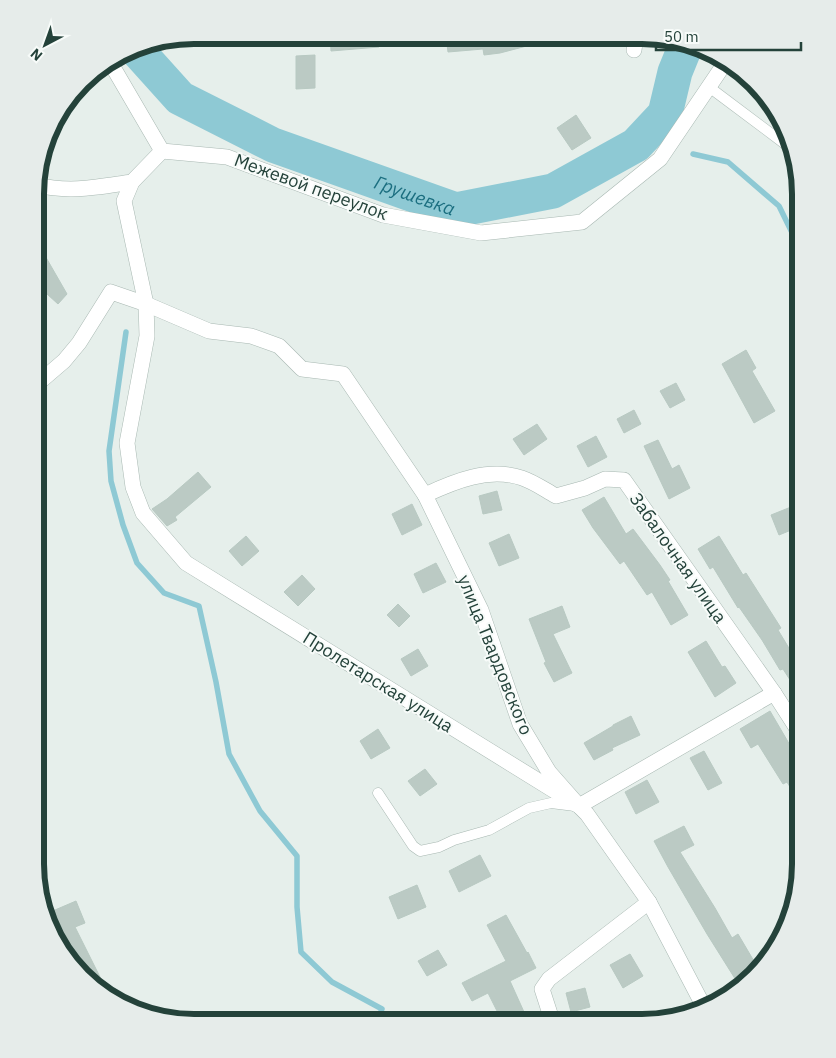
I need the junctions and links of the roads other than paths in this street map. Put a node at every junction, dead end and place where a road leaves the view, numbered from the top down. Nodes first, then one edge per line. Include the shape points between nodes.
1 (113, 67) edge
2 (722, 67) edge
3 (709, 87) junction
4 (783, 143) edge
5 (162, 151) junction
6 (132, 182) junction
7 (44, 187) edge
8 (146, 304) junction
9 (44, 377) edge
10 (426, 495) junction
11 (774, 692) junction
12 (792, 721) edge
13 (378, 793) dead end
14 (579, 806) junction
15 (649, 902) junction
16 (701, 1002) edge
17 (550, 1014) edge

1 - 5 street
2 - 3 street, Межевой переулок
3 - 4 lane
3 - 5 street, Межевой переулок via 660,159 582,222 481,233 383,215 226,157
5 - 6 street
6 - 7 street via 84,189
6 - 8 street, Пролетарская улица via 124,202
8 - 9 street, улица Твардовского via 111,292 79,343
8 - 10 street, улица Твардовского via 209,331 251,336 279,346 302,369 343,374
8 - 14 street, Пролетарская улица via 147,336 127,443 132,487 143,513 186,563
10 - 11 street, Забалочная улица via 476,476 500,473 522,478 556,496 605,479 624,480
10 - 14 street, улица Твардовского via 481,610 520,724 549,772
11 - 12 street, Забалочная улица
11 - 14 street
13 - 14 lane via 420,851 489,830 529,808 551,803
14 - 15 street, Пролетарская улица
15 - 16 street, Пролетарская улица
15 - 17 street via 549,979 542,989

